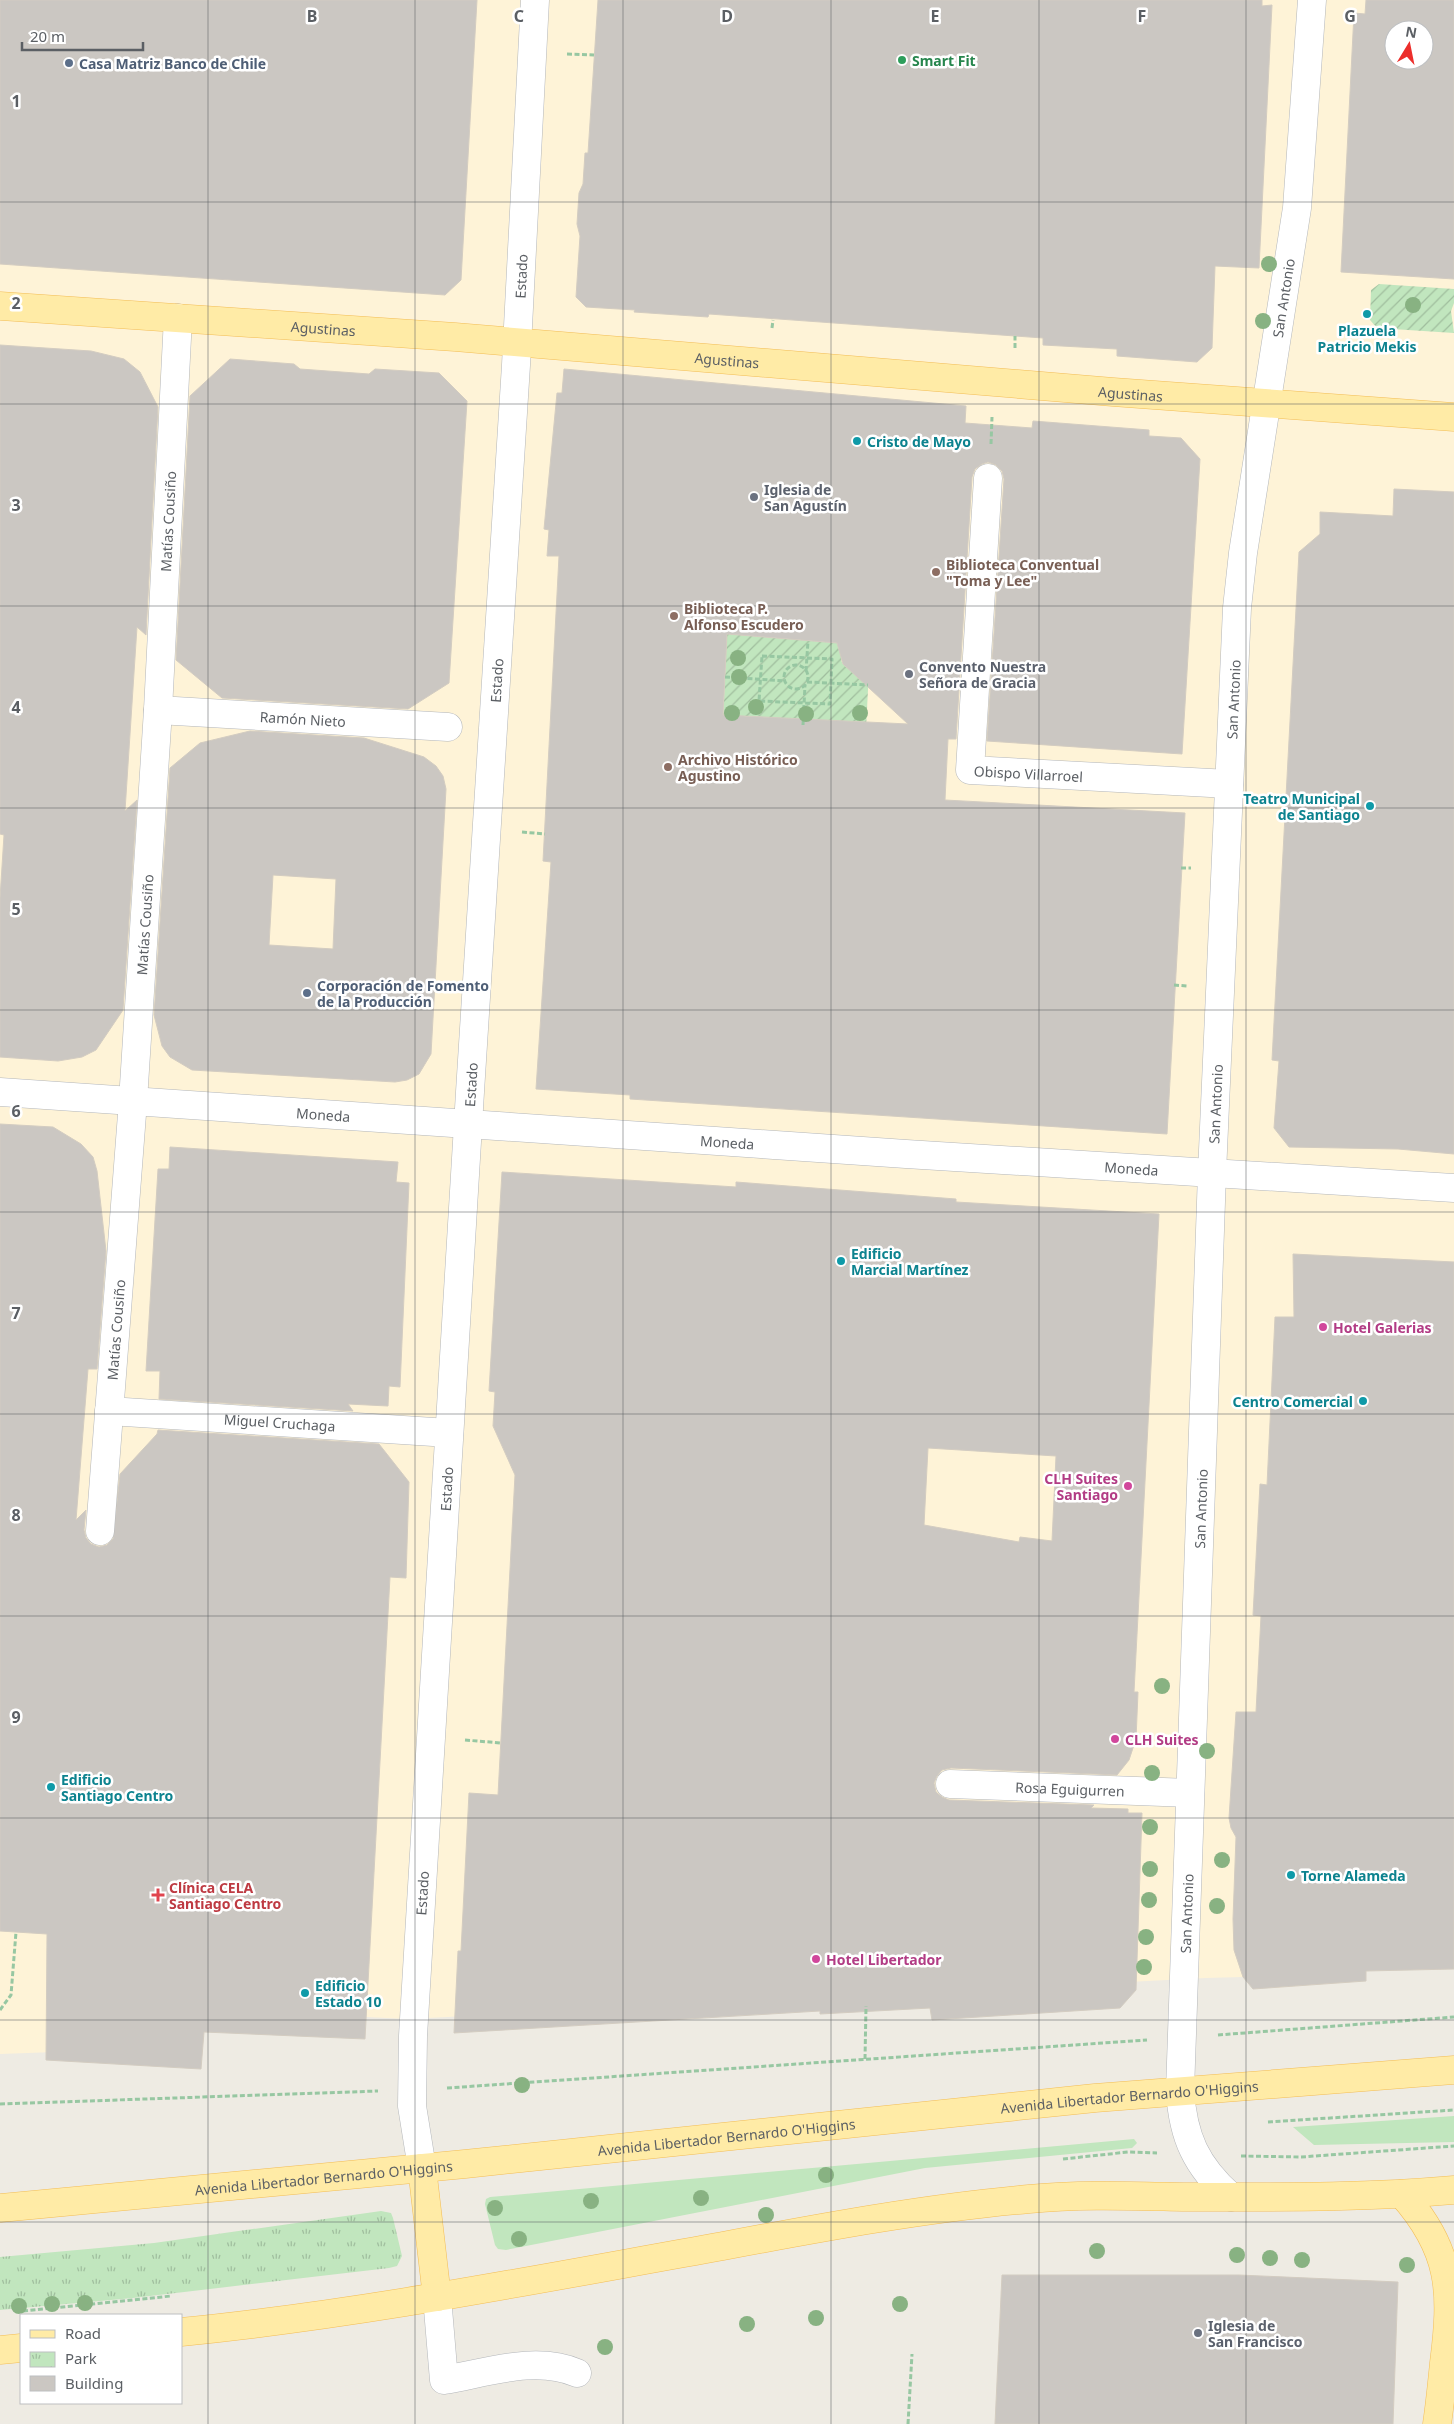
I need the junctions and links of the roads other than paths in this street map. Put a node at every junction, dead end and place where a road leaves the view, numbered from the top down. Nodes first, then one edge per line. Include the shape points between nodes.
1 (535, 0) edge
2 (1312, 0) edge
3 (0, 306) edge
4 (178, 318) junction
5 (518, 342) junction
6 (1266, 404) junction
7 (1454, 417) edge
8 (988, 478) dead end
9 (158, 710) junction
10 (448, 727) dead end
11 (1229, 784) junction
12 (0, 1092) edge
13 (133, 1101) junction
14 (468, 1124) junction
15 (1212, 1173) junction
16 (1454, 1188) edge
17 (109, 1411) junction
18 (450, 1433) junction
19 (100, 1531) dead end
20 (950, 1784) dead end
21 (1190, 1793) junction
22 (1454, 2070) edge
23 (1180, 2091) junction
24 (422, 2168) junction
25 (1454, 2190) edge
26 (1402, 2194) junction
27 (1231, 2197) junction
28 (0, 2208) edge
29 (437, 2297) junction
30 (182, 2332) edge
31 (20, 2348) edge
32 (0, 2350) edge
33 (577, 2373) dead end
34 (1437, 2424) edge

1 - 5 street, Estado
2 - 6 street, San Antonio via 1298,208
3 - 4 main road, Agustinas
4 - 5 main road, Agustinas
4 - 9 street, Matías Cousiño
5 - 6 main road, Agustinas
5 - 14 street, Estado
6 - 7 main road, Agustinas
6 - 11 street, San Antonio via 1237,608
8 - 11 street, Obispo Villarroel via 970,770
9 - 10 street, Ramón Nieto
9 - 13 street, Matías Cousiño
11 - 15 street, San Antonio
12 - 13 street, Moneda
13 - 14 street, Moneda
13 - 17 street, Matías Cousiño
14 - 15 street, Moneda
14 - 18 street, Estado
15 - 16 street, Moneda
15 - 21 street, San Antonio
17 - 18 street, Miguel Cruchaga
17 - 19 street, Matías Cousiño
18 - 24 street, Estado via 411,2091
20 - 21 street, Rosa Eguigurren
21 - 23 street, San Antonio
22 - 23 main road, Avenida Libertador Bernardo O'Higgins
23 - 24 main road, Avenida Libertador Bernardo O'Higgins
23 - 27 street, San Antonio via 1182,2115 1192,2147 1212,2181
24 - 28 main road, Avenida Libertador Bernardo O'Higgins
24 - 29 main road
25 - 26 main road
26 - 27 main road
26 - 34 main road via 1438,2245 1448,2287 1448,2329
27 - 29 main road via 1030,2198 912,2213
29 - 30 main road via 274,2322
29 - 33 street via 444,2380 535,2364 561,2366
31 - 32 main road

